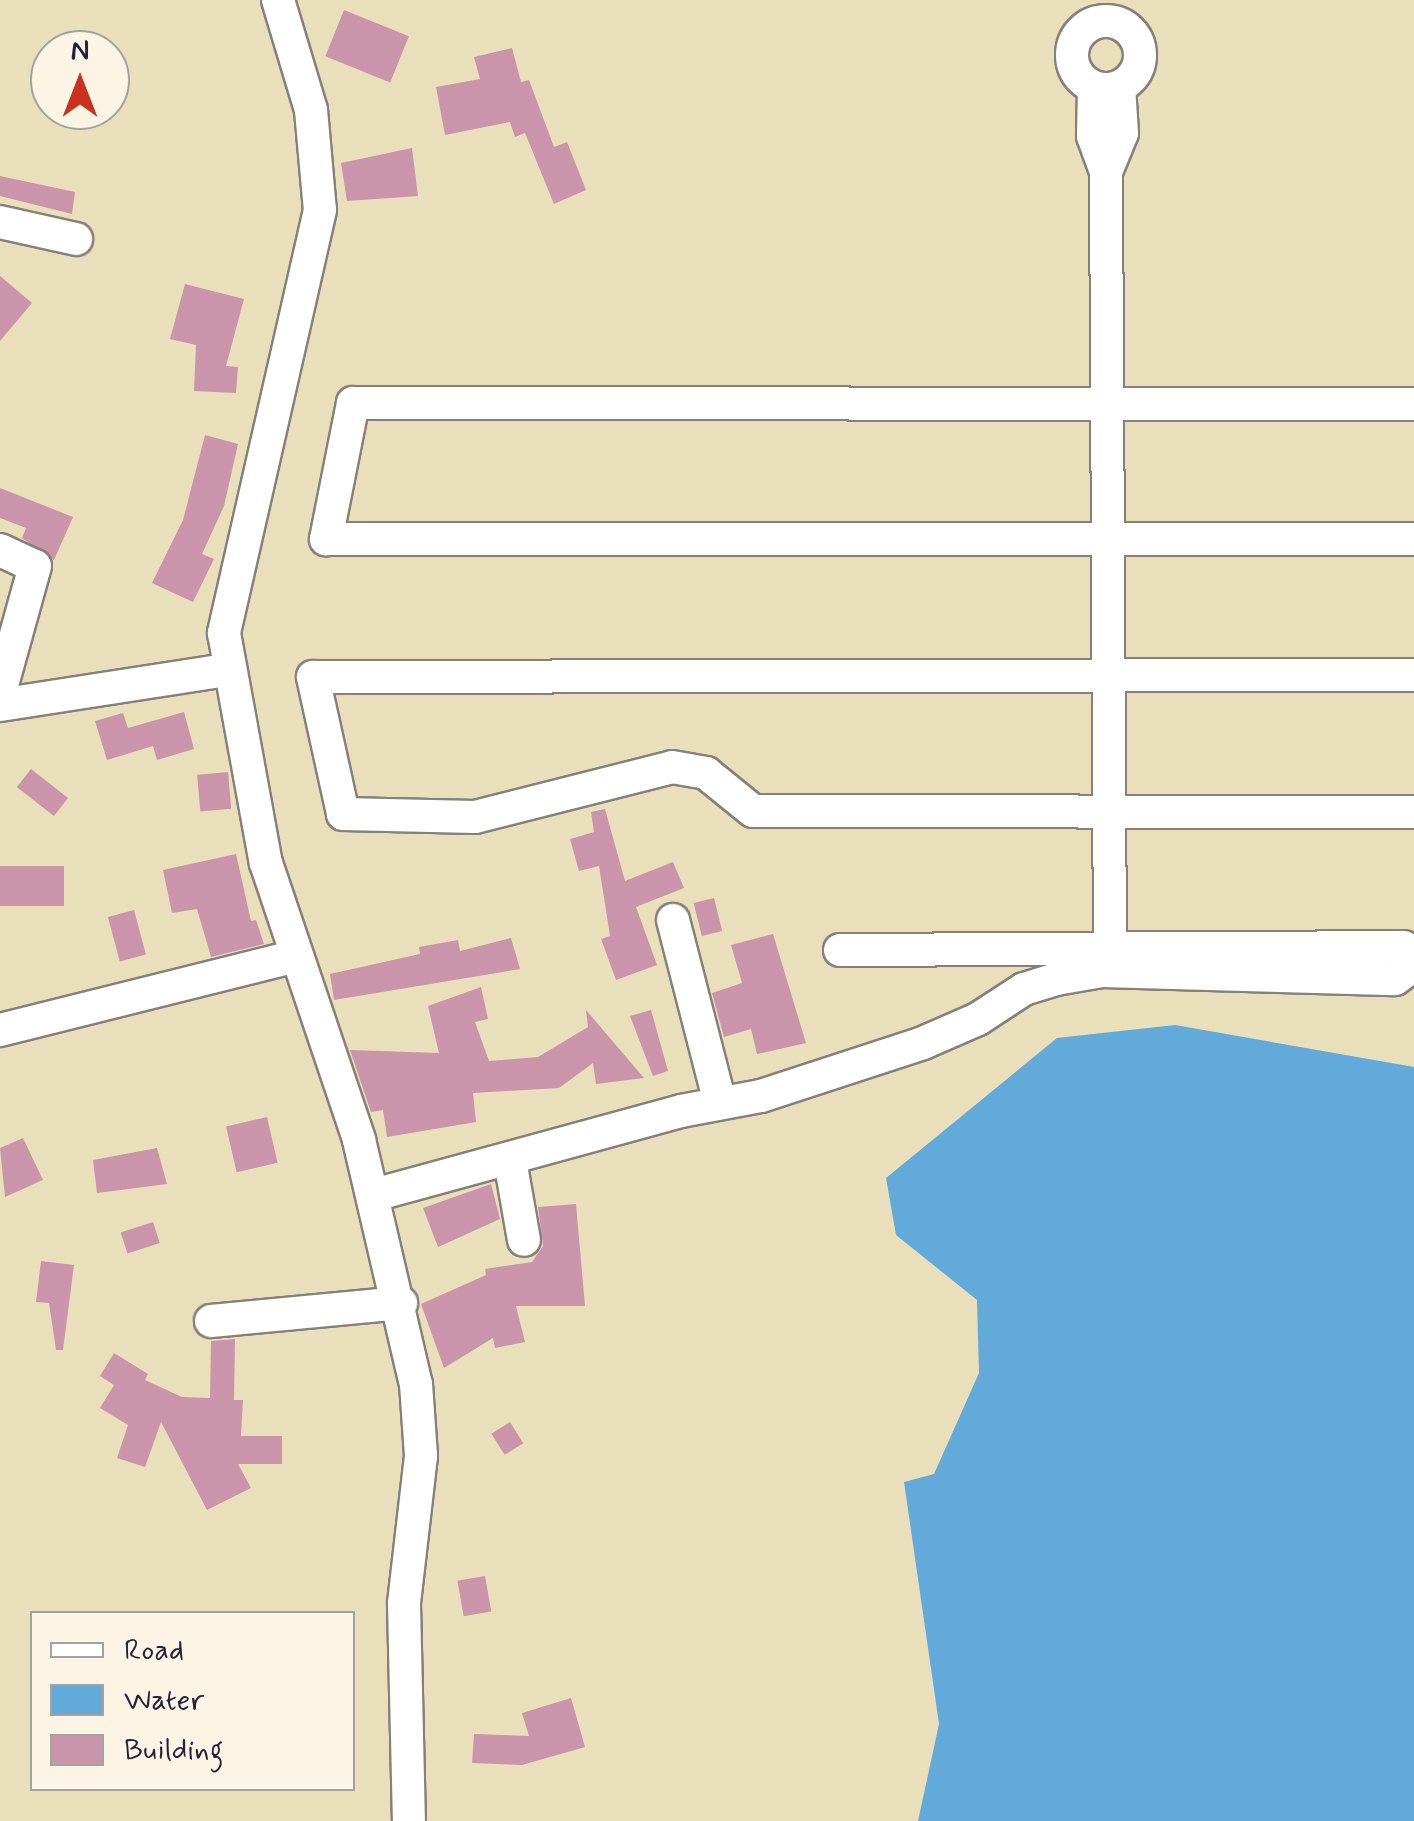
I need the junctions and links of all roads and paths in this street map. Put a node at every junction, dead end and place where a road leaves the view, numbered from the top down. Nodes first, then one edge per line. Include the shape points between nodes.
1 (278, 0) edge
2 (1104, 10) edge
3 (1106, 88) junction
4 (0, 222) edge
5 (76, 240) dead end
6 (1107, 404) junction
7 (1414, 404) edge
8 (1108, 539) junction
9 (1414, 539) edge
10 (0, 550) edge
11 (227, 670) junction
12 (1108, 676) junction
13 (1414, 676) edge
14 (0, 692) edge
15 (0, 705) edge
16 (1110, 812) junction
17 (1414, 812) edge
18 (673, 920) dead end
19 (1110, 948) junction
20 (840, 950) dead end
21 (293, 956) junction
22 (1409, 956) edge
23 (0, 1030) edge
24 (720, 1102) junction
25 (510, 1160) junction
26 (374, 1195) junction
27 (524, 1240) dead end
28 (401, 1303) junction
29 (211, 1320) dead end
30 (408, 1821) edge

1 - 11 street via 317,138 320,210 232,581
2 - 3 street via 1072,44 1075,73
2 - 3 street via 1136,38 1141,57 1134,75
3 - 6 street via 1122,133 1106,172
4 - 5 street
6 - 7 street
6 - 8 street
6 - 8 street via 353,403 326,539
8 - 9 street
8 - 12 street
10 - 14 street via 36,566
11 - 15 street
11 - 21 street via 266,863
12 - 13 street
12 - 16 street
12 - 16 street via 313,677 343,814 475,817 672,767 706,773 753,811
16 - 17 street
16 - 19 street
18 - 24 street
19 - 20 street
19 - 22 street
21 - 23 street
21 - 26 street
22 - 24 street via 1395,980 1102,970 1024,989 923,1043 761,1096
24 - 25 street
25 - 26 street
25 - 27 street
26 - 28 street
28 - 29 street
28 - 30 street via 422,1456 404,1604

